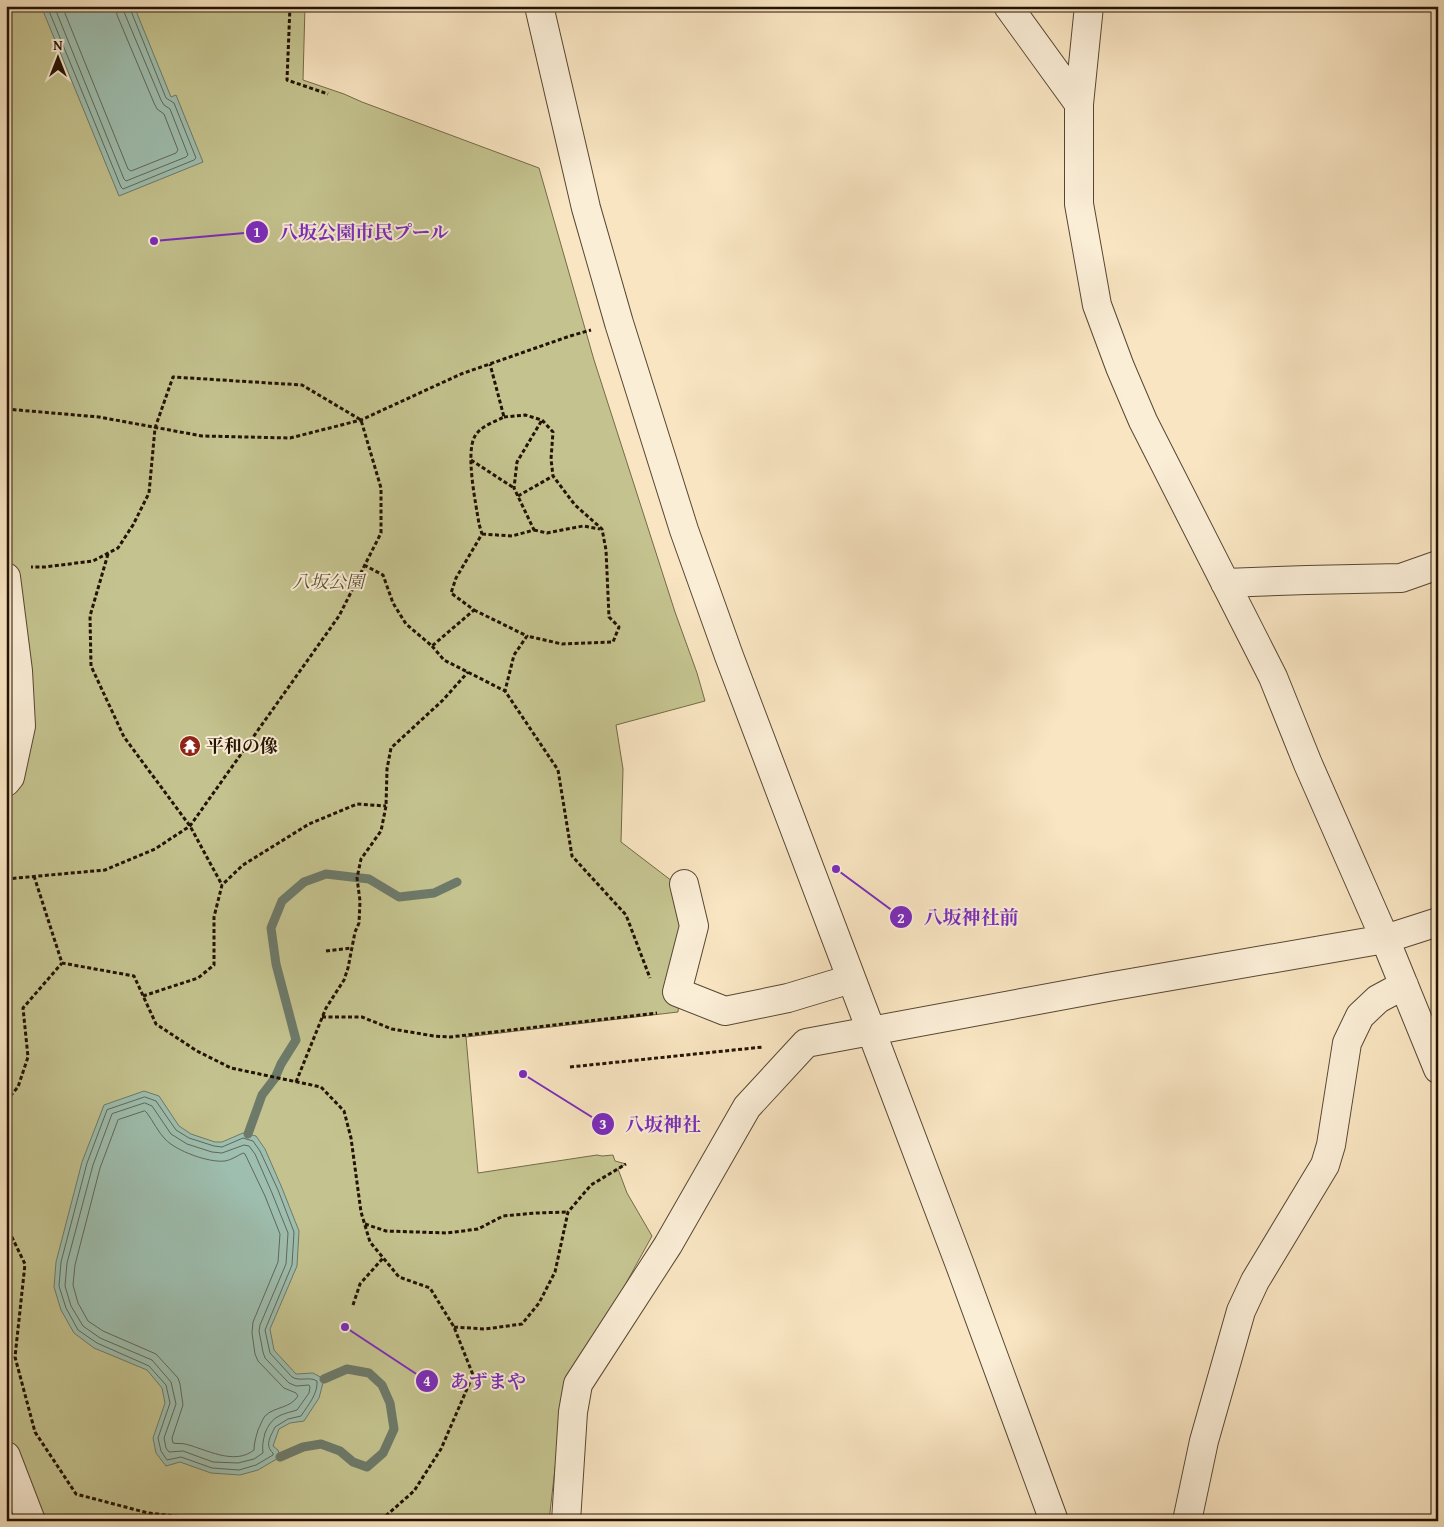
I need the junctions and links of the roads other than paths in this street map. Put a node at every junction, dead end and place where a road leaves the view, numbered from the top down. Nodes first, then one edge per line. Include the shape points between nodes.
1 (539, 6) edge
2 (1008, 6) edge
3 (1089, 6) edge
4 (1079, 104) junction
5 (1438, 565) edge
6 (16, 572) edge
7 (1225, 584) junction
8 (6, 782) edge
9 (684, 884) dead end
10 (1438, 922) edge
11 (1385, 939) junction
12 (851, 979) junction
13 (1404, 985) junction
14 (871, 1031) junction
15 (1438, 1069) edge
16 (6, 1456) edge
17 (31, 1521) edge
18 (566, 1521) edge
19 (1054, 1521) edge
20 (1187, 1521) edge

1 - 12 street via 586,208 694,557
2 - 4 street
3 - 4 street
4 - 7 street via 1078,204 1098,305 1143,421
5 - 7 street via 1401,578
6 - 8 street via 21,726 10,777
7 - 11 street via 1272,677
9 - 12 street via 694,926 677,992 725,1011 788,998
10 - 11 street
11 - 13 street
11 - 14 street via 1108,986
12 - 14 street
13 - 15 street
13 - 20 street via 1378,999 1360,1016 1347,1043 1325,1166 1255,1281 1241,1311 1204,1441
14 - 18 street via 806,1043 746,1107 668,1245 578,1384 573,1412
14 - 19 street
16 - 17 street

